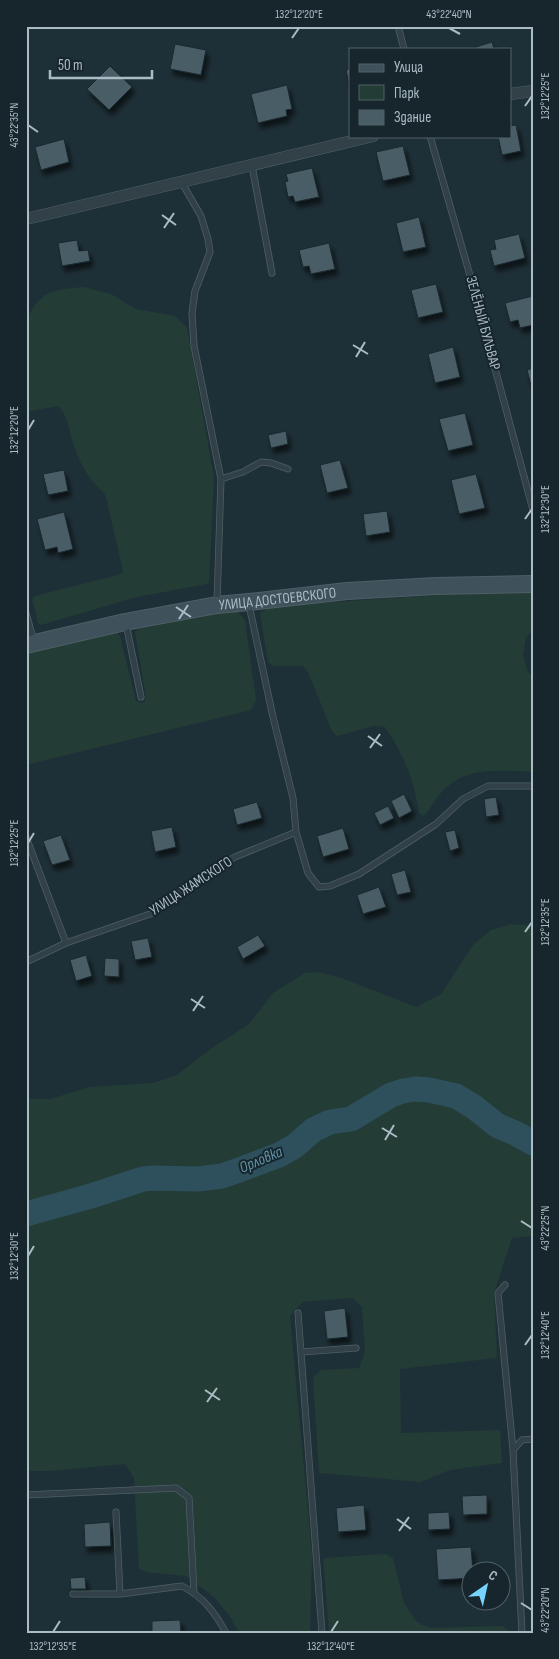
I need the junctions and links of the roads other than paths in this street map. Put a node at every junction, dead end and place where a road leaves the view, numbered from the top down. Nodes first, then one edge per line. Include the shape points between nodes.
1 (398, 26) edge
2 (404, 48) edge
3 (533, 90) edge
4 (512, 94) edge
5 (365, 138) edge
6 (431, 138) edge
7 (252, 166) junction
8 (182, 183) junction
9 (26, 219) edge
10 (272, 273) dead end
11 (288, 469) dead end
12 (221, 480) junction
13 (531, 494) edge
14 (533, 510) edge
15 (533, 584) edge
16 (249, 602) junction
17 (217, 604) junction
18 (26, 613) edge
19 (125, 622) junction
20 (30, 644) edge
21 (142, 697) dead end
22 (533, 786) edge
23 (296, 832) junction
24 (26, 837) edge
25 (66, 943) junction
26 (26, 962) edge
27 (505, 1285) dead end
28 (298, 1313) dead end
29 (356, 1348) dead end
30 (301, 1352) junction
31 (533, 1439) edge
32 (513, 1450) junction
33 (26, 1495) edge
34 (116, 1512) dead end
35 (73, 1594) dead end
36 (120, 1594) junction
37 (194, 1594) junction
38 (226, 1633) edge
39 (322, 1633) edge
40 (522, 1633) edge

1 - 2 lane
3 - 4 street
5 - 7 street
6 - 13 lane, ЗЕЛЁНЫЙ БУЛЬВАР
7 - 8 street
7 - 10 lane
8 - 9 street
8 - 12 lane via 201,216 210,252 195,291 192,321 194,346
11 - 12 lane via 261,462
12 - 17 lane
13 - 14 lane, ЗЕЛЁНЫЙ БУЛЬВАР
15 - 16 main road, УЛИЦА ДОСТОЕВСКОГО via 347,591
16 - 17 main road, УЛИЦА ДОСТОЕВСКОГО
16 - 23 lane via 293,798
17 - 19 main road, УЛИЦА ДОСТОЕВСКОГО
18 - 20 lane
19 - 20 main road, УЛИЦА ДОСТОЕВСКОГО
19 - 21 lane
22 - 23 lane via 488,786 463,799 436,824 359,874 330,886 319,887 308,873
23 - 25 lane, УЛИЦА ЖАМСКОГО via 235,857 152,913
24 - 25 lane
25 - 26 lane, УЛИЦА ЖАМСКОГО
27 - 32 lane via 498,1293
28 - 30 lane
29 - 30 lane
30 - 39 lane
31 - 32 lane via 522,1440
32 - 40 lane
33 - 37 lane via 176,1488 189,1498
34 - 36 lane
35 - 36 lane
36 - 37 lane via 182,1586
37 - 38 lane via 217,1615

